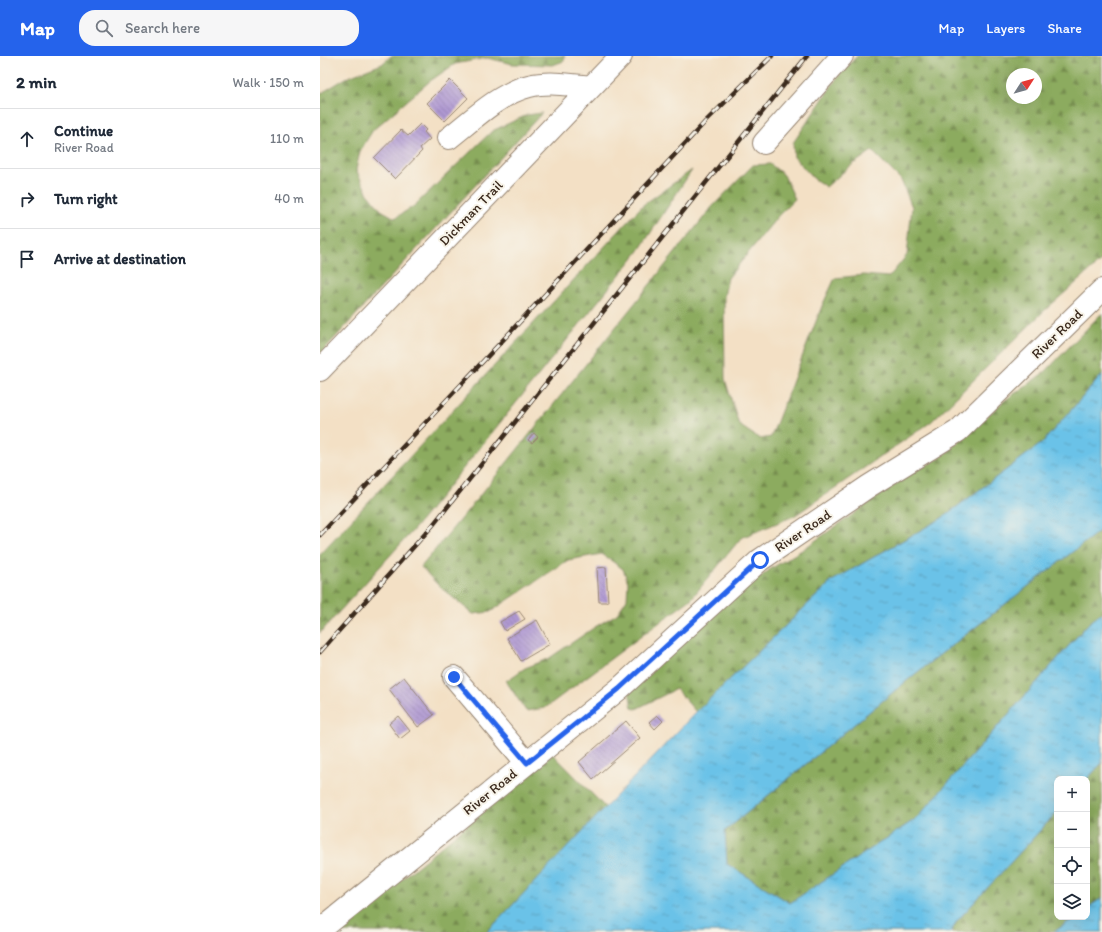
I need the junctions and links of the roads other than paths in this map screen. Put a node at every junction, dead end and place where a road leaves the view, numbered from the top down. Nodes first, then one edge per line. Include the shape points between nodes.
1 (621, 56) edge
2 (842, 56) edge
3 (591, 87) junction
4 (449, 138) dead end
5 (764, 143) dead end
6 (1102, 290) edge
7 (320, 370) edge
8 (454, 677) dead end
9 (527, 763) junction
10 (320, 930) edge

1 - 3 street, Dickman Trail
2 - 5 street
3 - 4 street via 558,83 529,86 504,96
3 - 7 street, Dickman Trail
6 - 9 street, River Road via 958,431 869,486 760,560 619,689
8 - 9 street
9 - 10 street, River Road

